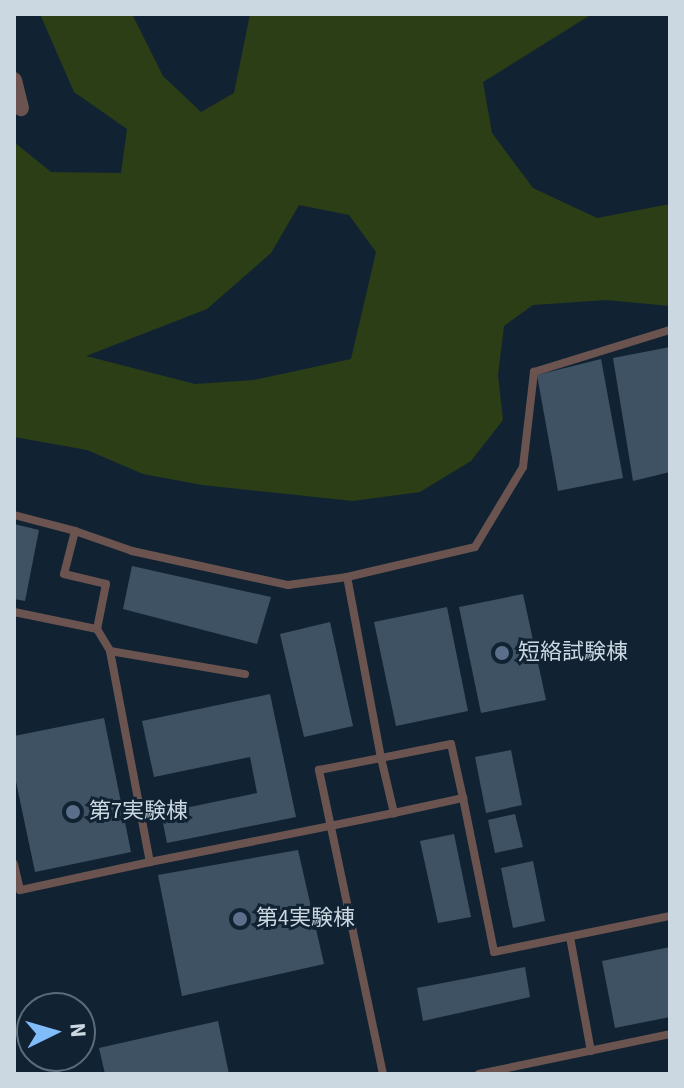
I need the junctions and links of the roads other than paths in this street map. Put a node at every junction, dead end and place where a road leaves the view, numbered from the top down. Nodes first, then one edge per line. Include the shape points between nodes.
1 (14, 80) edge
2 (21, 108) dead end
3 (670, 330) edge
4 (14, 515) edge
5 (75, 531) junction
6 (347, 577) junction
7 (14, 612) edge
8 (97, 629) junction
9 (110, 651) junction
10 (245, 674) dead end
11 (381, 758) junction
12 (463, 798) junction
13 (394, 813) junction
14 (330, 826) junction
15 (150, 862) junction
16 (14, 864) edge
17 (17, 891) edge
18 (670, 916) edge
19 (570, 937) junction
20 (670, 1034) edge
21 (591, 1051) junction
22 (383, 1074) edge
23 (479, 1074) edge

1 - 2 street
3 - 6 lane via 534,372 523,467 475,547
4 - 5 lane
5 - 6 lane via 132,551 288,585
5 - 8 lane via 64,574 106,584
6 - 11 lane
7 - 8 lane
8 - 9 lane
9 - 10 lane
9 - 15 lane
11 - 12 lane via 451,744
11 - 13 lane
11 - 14 lane via 319,770
12 - 13 lane
12 - 19 lane via 494,952
13 - 14 lane
14 - 15 lane
14 - 22 lane
15 - 17 lane
16 - 17 lane
18 - 19 lane
19 - 21 lane
20 - 21 lane
21 - 23 lane

